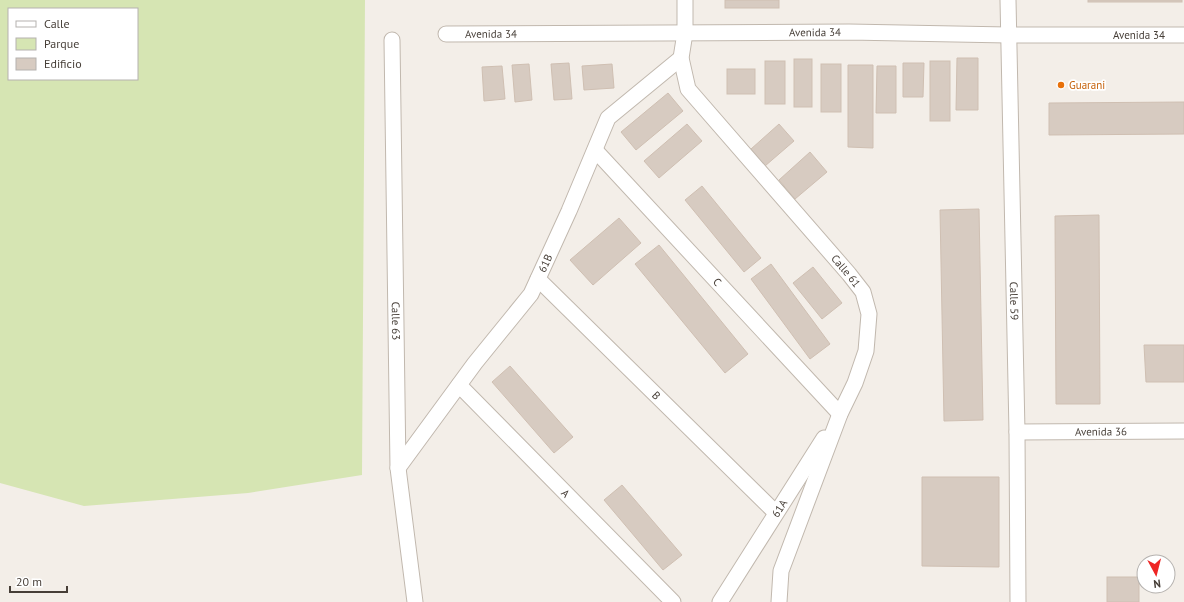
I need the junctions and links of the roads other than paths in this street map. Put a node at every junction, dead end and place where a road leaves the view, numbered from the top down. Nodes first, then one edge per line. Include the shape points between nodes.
1 (685, 0) edge
2 (1008, 0) edge
3 (684, 33) junction
4 (446, 34) dead end
5 (1184, 34) edge
6 (1008, 35) junction
7 (392, 40) dead end
8 (681, 58) junction
9 (595, 150) junction
10 (538, 279) junction
11 (459, 385) junction
12 (840, 414) junction
13 (1184, 431) edge
14 (1017, 432) junction
15 (398, 468) junction
16 (775, 512) junction
17 (415, 602) edge
18 (673, 602) edge
19 (720, 602) edge
20 (779, 602) edge
21 (1018, 602) edge

1 - 3 street, Calle 61
2 - 6 street, Calle 59
3 - 4 street, Avenida 34
3 - 6 street, Avenida 34 via 849,32
3 - 8 street, Calle 61
5 - 6 street, Avenida 34
6 - 14 street, Calle 59
7 - 15 street, Calle 63
8 - 9 street, 61B via 608,118
8 - 12 street, Calle 61 via 688,89 863,292 869,314 866,351 855,383
9 - 10 street, 61B
9 - 12 street, C
10 - 11 street, 61B via 531,294
10 - 16 street, B
11 - 15 street, 61B
11 - 18 street, A
12 - 16 street, 61A
12 - 20 street, Calle 61 via 781,571
13 - 14 street, Avenida 36
14 - 21 street, Calle 59
15 - 17 street, Calle 63
16 - 19 street, 61A

